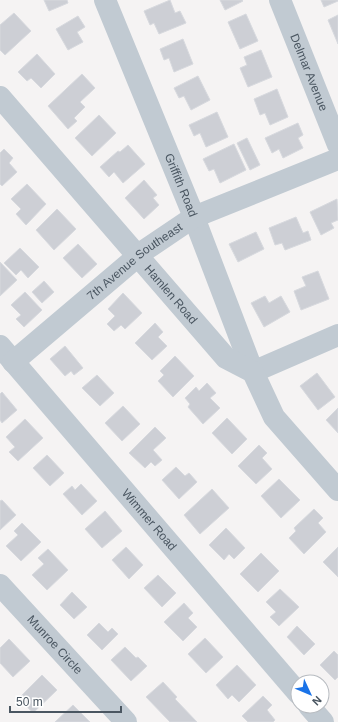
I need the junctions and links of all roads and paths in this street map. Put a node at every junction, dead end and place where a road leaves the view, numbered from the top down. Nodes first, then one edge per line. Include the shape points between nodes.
1 (106, 0) edge
2 (280, 0) edge
3 (0, 97) edge
4 (338, 145) edge
5 (338, 159) edge
6 (194, 217) junction
7 (138, 257) junction
8 (338, 335) edge
9 (7, 354) edge
10 (253, 372) junction
11 (338, 490) edge
12 (0, 585) edge
13 (290, 684) edge
14 (316, 714) edge
15 (126, 722) edge
16 (323, 722) edge

1 - 6 street, Griffith Road
2 - 4 street, Delmar Avenue
3 - 7 street, Hamlen Road
5 - 6 street, 7th Avenue Southeast
6 - 7 street, 7th Avenue Southeast
6 - 10 street, Griffith Road
7 - 9 street, 7th Avenue Southeast
7 - 10 street, Hamlen Road via 226,358
8 - 10 street
9 - 13 street, Wimmer Road
10 - 11 street via 274,417
12 - 15 street, Munroe Circle
14 - 16 street

